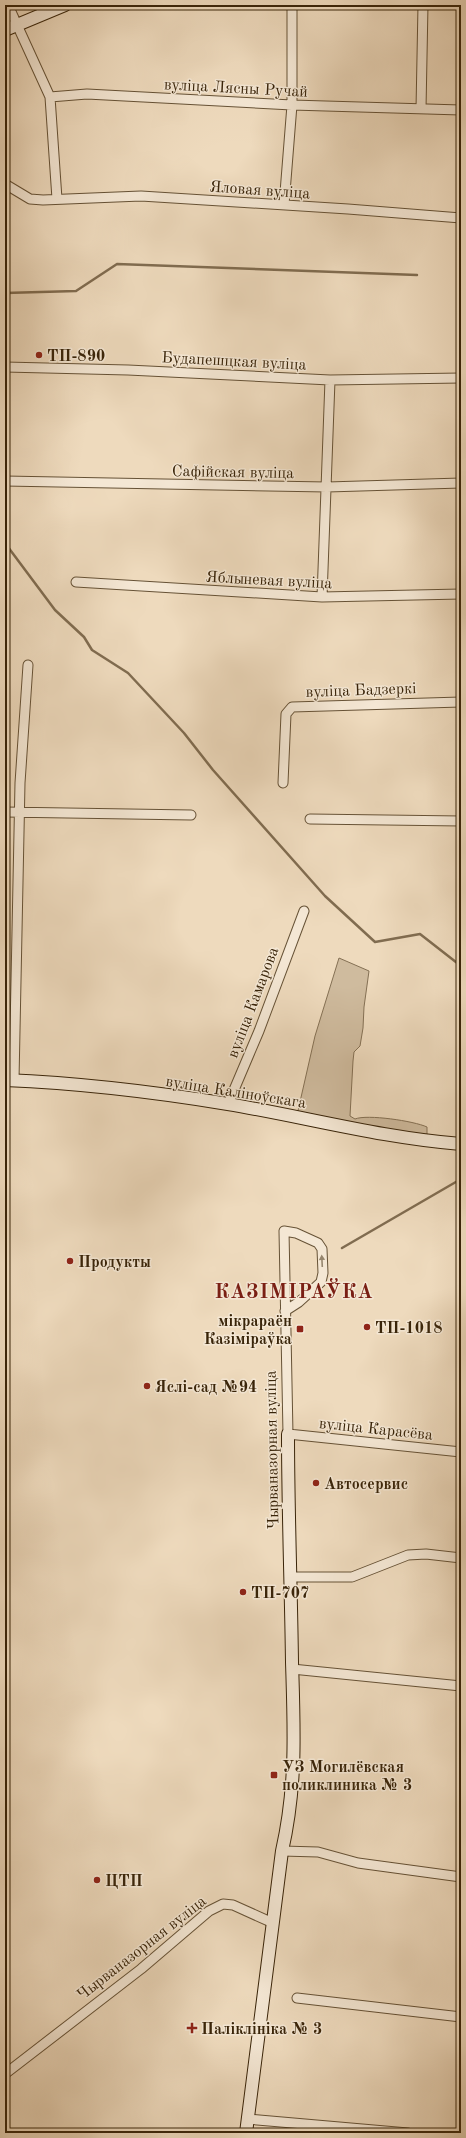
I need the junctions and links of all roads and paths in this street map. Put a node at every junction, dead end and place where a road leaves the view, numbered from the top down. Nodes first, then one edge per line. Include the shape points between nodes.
1 (8, 5) edge
2 (65, 5) edge
3 (292, 5) edge
4 (423, 5) edge
5 (17, 25) junction
6 (5, 30) edge
7 (50, 97) junction
8 (292, 105) junction
9 (421, 109) junction
10 (461, 110) edge
11 (5, 184) edge
12 (57, 199) junction
13 (284, 205) junction
14 (461, 218) edge
15 (5, 366) edge
16 (461, 378) edge
17 (330, 380) junction
18 (5, 481) edge
19 (461, 482) edge
20 (327, 487) junction
21 (76, 582) dead end
22 (461, 594) edge
23 (322, 597) junction
24 (28, 665) dead end
25 (461, 702) edge
26 (283, 783) dead end
27 (5, 812) edge
28 (20, 812) junction
29 (191, 815) dead end
30 (310, 819) dead end
31 (461, 821) edge
32 (304, 911) dead end
33 (9, 1080) edge
34 (228, 1104) junction
35 (461, 1144) edge
36 (285, 1311) junction
37 (288, 1434) junction
38 (461, 1452) edge
39 (461, 1558) edge
40 (290, 1577) junction
41 (292, 1669) junction
42 (461, 1686) edge
43 (282, 1851) junction
44 (461, 1877) edge
45 (272, 1923) junction
46 (297, 1998) dead end
47 (461, 2017) edge
48 (5, 2074) edge
49 (247, 2119) junction
50 (246, 2133) edge
51 (408, 2133) edge

1 - 5 street
2 - 5 street
3 - 8 street
4 - 9 street
5 - 6 street
5 - 7 street
7 - 8 street, вуліца Лясны Ручай via 87,94
7 - 12 street
8 - 9 street, вуліца Лясны Ручай
8 - 13 street
9 - 10 street, вуліца Лясны Ручай
11 - 12 street, Яловая вуліца via 30,199
12 - 13 street, Яловая вуліца via 141,196
13 - 14 street, Яловая вуліца
15 - 17 street, Будапешцкая вуліца
16 - 17 street, Будапешцкая вуліца
17 - 20 street
18 - 20 street, Сафійская вуліца
19 - 20 street, Сафійская вуліца
20 - 23 street
21 - 23 street, Яблыневая вуліца
22 - 23 street, Яблыневая вуліца
24 - 28 street
25 - 26 street, вуліца Бадзеркі via 292,707 286,714
27 - 28 street
28 - 29 street
28 - 33 street
30 - 31 street
32 - 34 street, вуліца Камарова via 259,1031
33 - 34 street, вуліца Каліноўскага via 140,1092
34 - 35 street, вуліца Каліноўскага via 427,1141
36 -> 36 street, Чырваназорная вуліца via 321,1282 323,1273 322,1249 318,1243 296,1233 284,1231
36 - 37 street, Чырваназорная вуліца
37 - 38 street, вуліца Карасёва
37 - 40 street, Чырваназорная вуліца
39 - 40 street via 426,1554 408,1556 352,1577
40 - 41 street, Чырваназорная вуліца
41 - 42 street
41 - 43 street, Чырваназорная вуліца via 295,1757 290,1818
43 - 44 street via 318,1852 358,1864
43 - 45 street, Чырваназорная вуліца
45 - 48 street, Чырваназорная вуліца via 234,1905 223,1904 209,1911 141,1970
45 - 49 street
46 - 47 street
49 - 50 street
49 - 51 street

